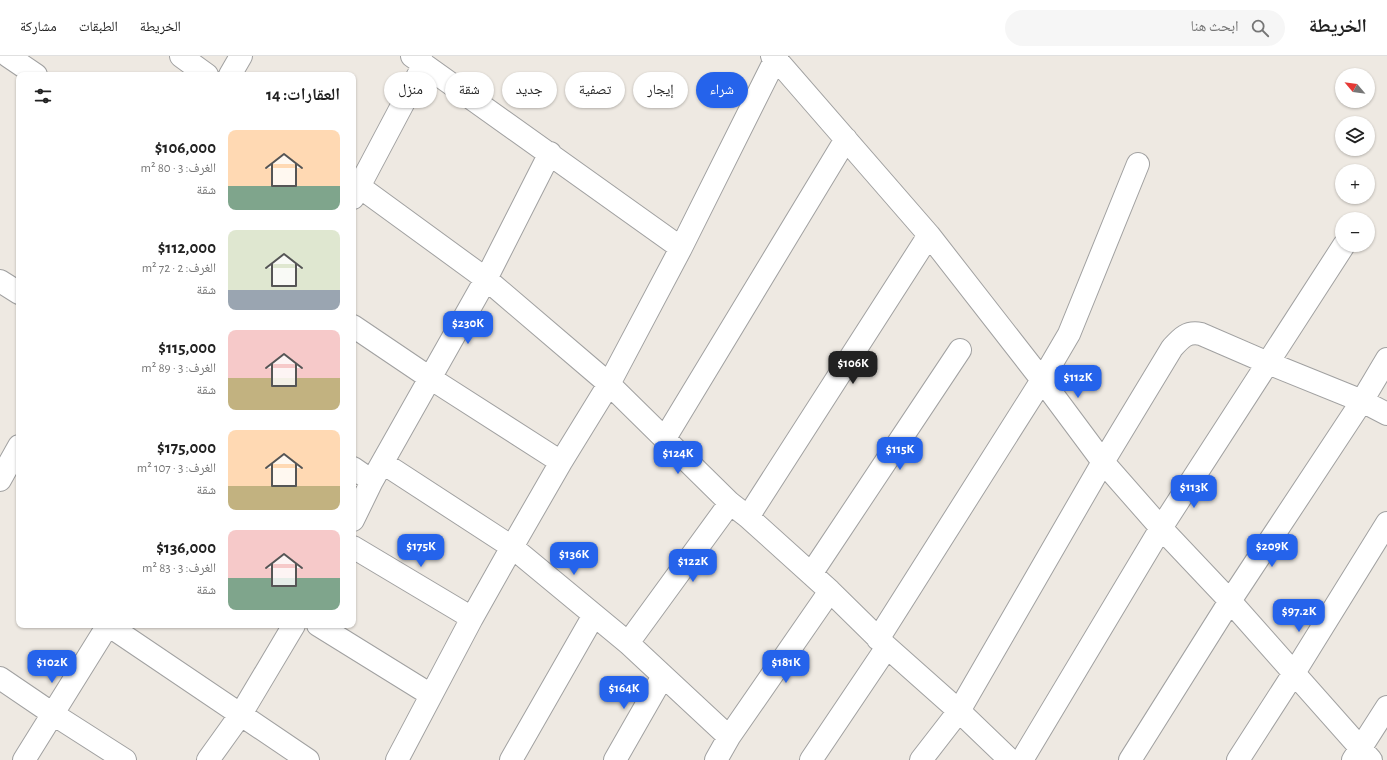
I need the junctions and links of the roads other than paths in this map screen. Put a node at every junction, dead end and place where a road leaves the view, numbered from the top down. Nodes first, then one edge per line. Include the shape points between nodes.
1 (8, 56) edge
2 (181, 56) edge
3 (241, 56) edge
4 (775, 57) edge
5 (418, 60) edge
6 (32, 72) edge
7 (203, 72) edge
8 (232, 72) edge
9 (846, 139) junction
10 (550, 154) junction
11 (1138, 164) dead end
12 (356, 187) edge
13 (356, 190) edge
14 (929, 235) junction
15 (681, 248) junction
16 (1339, 252) edge
17 (486, 279) junction
18 (0, 282) edge
19 (16, 291) edge
20 (356, 328) edge
21 (960, 350) dead end
22 (1387, 359) edge
23 (1268, 363) junction
24 (430, 378) junction
25 (1042, 380) junction
26 (609, 384) junction
27 (1362, 400) junction
28 (1387, 414) edge
29 (665, 438) junction
30 (16, 451) edge
31 (561, 462) junction
32 (1103, 462) junction
33 (356, 468) edge
34 (378, 472) junction
35 (0, 480) edge
36 (730, 503) junction
37 (356, 514) edge
38 (748, 517) junction
39 (1387, 523) edge
40 (1161, 528) junction
41 (512, 547) junction
42 (356, 549) edge
43 (811, 574) junction
44 (830, 591) junction
45 (1230, 601) junction
46 (594, 615) junction
47 (472, 618) junction
48 (106, 628) edge
49 (112, 628) edge
50 (292, 628) edge
51 (323, 628) edge
52 (628, 643) junction
53 (882, 643) junction
54 (1294, 673) junction
55 (663, 676) junction
56 (0, 678) edge
57 (431, 695) junction
58 (1387, 707) edge
59 (959, 711) junction
60 (53, 714) junction
61 (241, 714) junction
62 (729, 737) junction
63 (1362, 756) edge
64 (24, 760) edge
65 (125, 760) edge
66 (208, 760) edge
67 (308, 760) edge
68 (397, 760) edge
69 (511, 760) edge
70 (615, 760) edge
71 (716, 760) edge
72 (811, 760) edge
73 (921, 760) edge
74 (1010, 760) edge
75 (1022, 760) edge
76 (1130, 760) edge
77 (1238, 760) edge

1 - 6 street
2 - 7 street
3 - 8 street
4 - 9 street
4 - 15 street
5 - 10 street
5 - 12 street
9 - 14 street
9 - 29 street
10 - 15 street
10 - 17 street
11 - 25 street via 1069,334
13 - 17 street
14 - 25 street
14 - 38 street
15 - 26 street
16 - 23 street
17 - 24 street
17 - 26 street
18 - 19 street
20 - 24 street
21 - 43 street
22 - 27 street
23 - 27 street
23 - 32 street via 1201,334 1193,332 1185,336 1172,348
23 - 40 street
24 - 31 street
24 - 34 street
25 - 32 street
25 - 53 street
26 - 29 street
26 - 31 street
27 - 28 street
27 - 45 street
29 - 36 street
30 - 35 street
31 - 41 street
32 - 40 street
32 - 59 street
33 - 34 street
34 - 37 street
34 - 41 street
36 - 38 street
36 - 52 street
38 - 43 street
39 - 54 street
40 - 45 street
40 - 75 street
41 - 46 street
41 - 47 street
42 - 47 street
43 - 44 street
44 - 53 street
44 - 62 street
45 - 54 street
45 - 76 street
46 - 52 street
46 - 69 street
47 - 57 street
48 - 60 street
49 - 61 street
50 - 61 street
51 - 57 street
52 - 55 street
53 - 59 street
53 - 72 street
54 - 63 street
54 - 77 street
55 - 62 street
55 - 70 street
56 - 60 street
57 - 68 street
58 - 63 street
59 - 73 street
59 - 74 street
60 - 64 street
60 - 65 street
61 - 66 street
61 - 67 street
62 - 71 street

